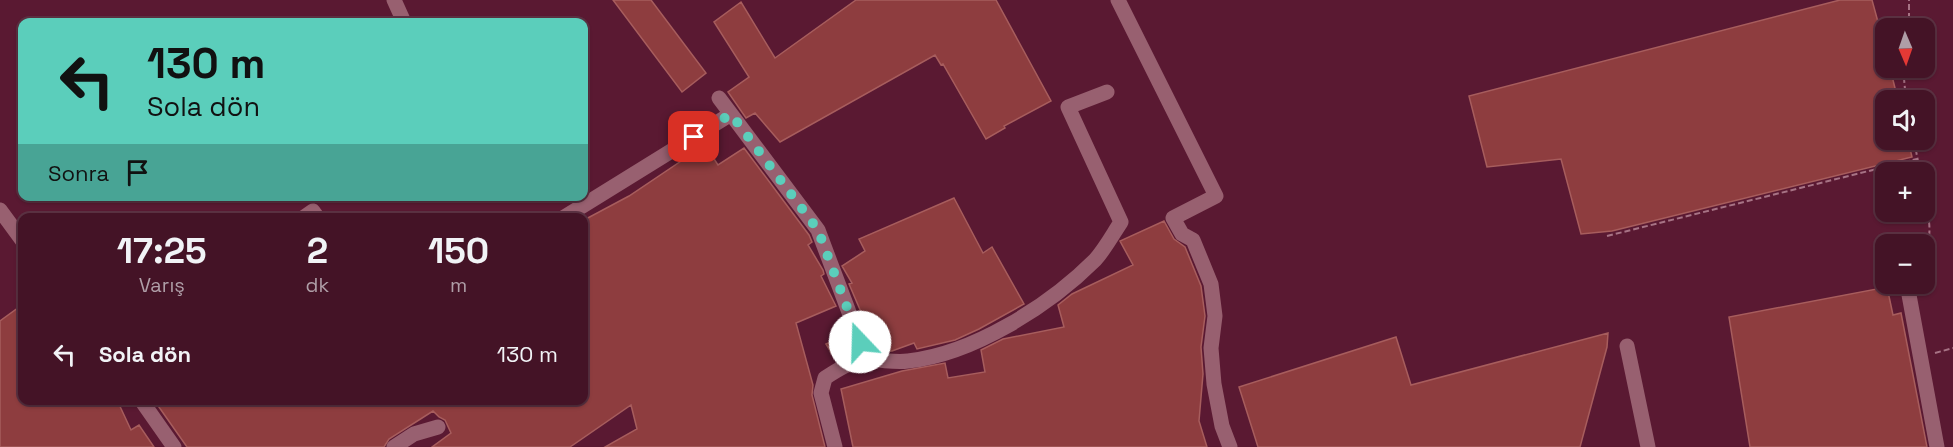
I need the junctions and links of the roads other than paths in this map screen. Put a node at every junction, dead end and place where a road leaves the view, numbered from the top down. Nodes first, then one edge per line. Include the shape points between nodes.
1 (394, 0) edge
2 (1118, 0) edge
3 (403, 18) edge
4 (1107, 92) dead end
5 (720, 98) dead end
6 (731, 114) junction
7 (0, 210) edge
8 (570, 213) edge
9 (18, 235) edge
10 (1909, 294) edge
11 (1627, 346) dead end
12 (867, 360) junction
13 (145, 405) edge
14 (438, 427) dead end
15 (174, 447) edge
16 (394, 447) edge
17 (835, 447) edge
18 (1230, 447) edge
19 (1648, 447) edge
20 (1937, 447) edge

1 - 3 street
2 - 18 street via 1216,196 1173,218 1182,234 1193,240 1210,284 1215,316 1211,348 1214,384
4 - 12 street via 1068,108 1121,222 1096,259 1036,310 978,340 907,362
5 - 6 street
6 - 8 street
6 - 12 street via 818,230
7 - 9 street
10 - 20 street
11 - 19 street
12 - 17 street via 838,369 825,378 821,393
13 - 15 street
14 - 16 street via 414,434

